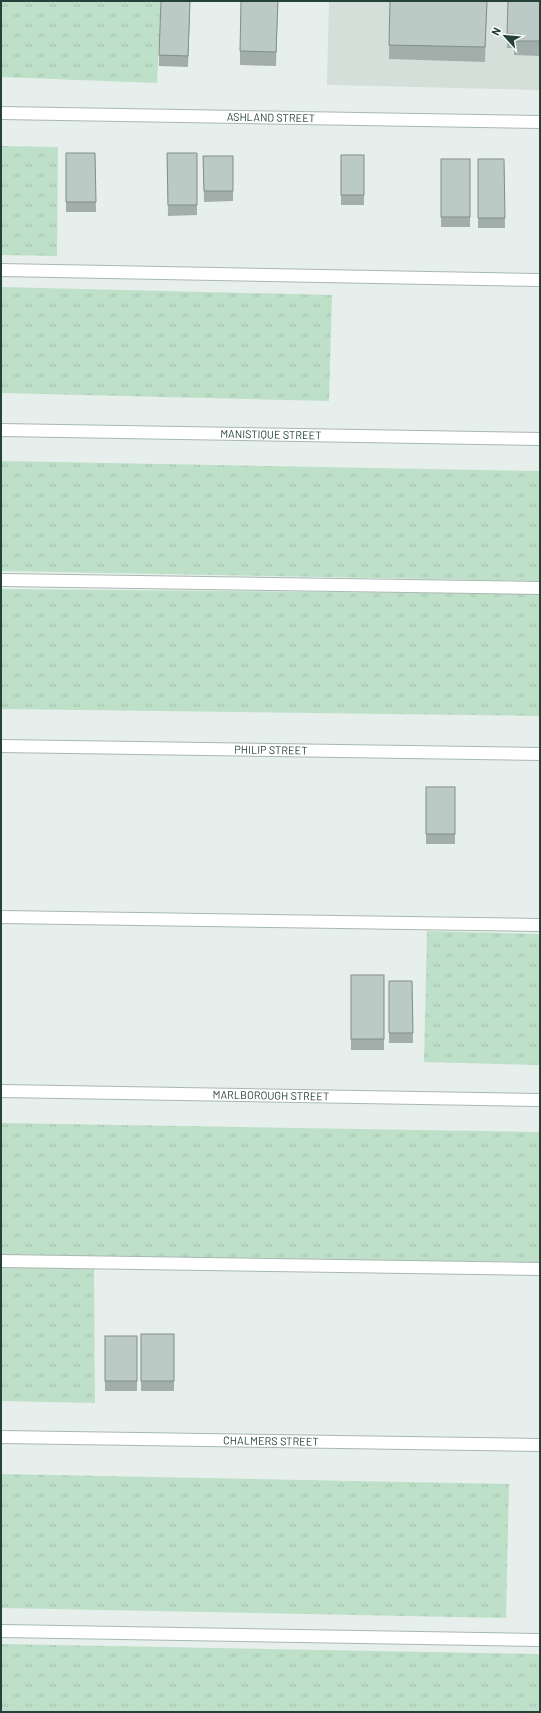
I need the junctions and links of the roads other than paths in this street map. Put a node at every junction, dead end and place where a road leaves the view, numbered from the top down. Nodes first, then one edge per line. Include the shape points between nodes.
1 (1, 113) edge
2 (540, 122) edge
3 (1, 270) edge
4 (540, 280) edge
5 (1, 430) edge
6 (540, 439) edge
7 (1, 580) edge
8 (540, 588) edge
9 (1, 746) edge
10 (540, 754) edge
11 (1, 917) edge
12 (540, 925) edge
13 (1, 1091) edge
14 (540, 1100) edge
15 (1, 1261) edge
16 (540, 1269) edge
17 (1, 1437) edge
18 (540, 1445) edge
19 (1, 1631) edge
20 (540, 1640) edge

1 - 2 street, ASHLAND STREET
3 - 4 street
5 - 6 street, MANISTIQUE STREET
7 - 8 street
9 - 10 street, PHILIP STREET
11 - 12 street
13 - 14 street, MARLBOROUGH STREET
15 - 16 street
17 - 18 street, CHALMERS STREET
19 - 20 street

